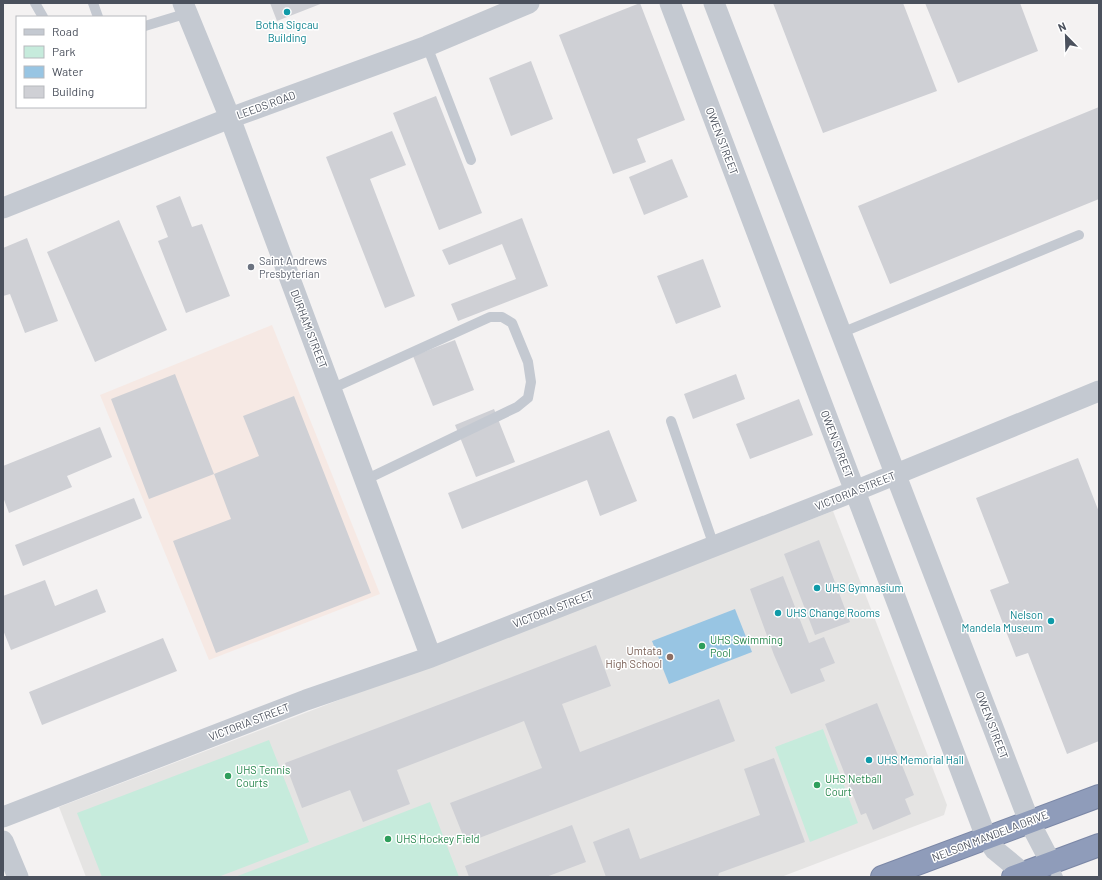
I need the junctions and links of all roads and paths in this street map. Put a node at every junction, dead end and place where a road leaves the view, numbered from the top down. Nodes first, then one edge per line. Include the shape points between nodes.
1 (35, 3) edge
2 (93, 3) edge
3 (529, 3) edge
4 (670, 3) edge
5 (714, 3) edge
6 (186, 8) edge
7 (42, 16) edge
8 (98, 16) edge
9 (146, 26) edge
10 (427, 46) junction
11 (230, 118) junction
12 (471, 160) dead end
13 (3, 208) edge
14 (1079, 236) dead end
15 (841, 333) junction
16 (331, 389) junction
17 (1099, 391) edge
18 (671, 421) dead end
19 (895, 474) junction
20 (365, 480) junction
21 (855, 491) junction
22 (714, 546) junction
23 (431, 657) junction
24 (1099, 796) edge
25 (3, 816) edge
26 (1029, 821) junction
27 (986, 837) junction
28 (3, 841) edge
29 (1099, 845) edge
30 (1054, 870) edge
31 (1020, 876) edge
32 (18, 877) edge
33 (882, 877) edge

1 - 7 lane
2 - 8 lane
3 - 10 street, LEEDS ROAD
4 - 21 street, OWEN STREET
5 - 15 street, OWEN STREET
6 - 9 lane
6 - 11 street, DURHAM STREET
10 - 11 street, LEEDS ROAD
10 - 12 lane
11 - 13 street, LEEDS ROAD
11 - 16 street, DURHAM STREET
14 - 15 lane
15 - 19 street, OWEN STREET
16 - 20 street, DURHAM STREET
16 - 20 lane via 490,317 502,317 512,323 528,362 531,382 528,398 517,407
17 - 19 street, VICTORIA STREET
18 - 22 lane
19 - 21 street, VICTORIA STREET
19 - 26 street, OWEN STREET
20 - 23 street, DURHAM STREET
21 - 22 street, VICTORIA STREET
21 - 27 street, OWEN STREET
22 - 23 street, VICTORIA STREET
23 - 25 street, VICTORIA STREET via 306,700
24 - 26 highway, NELSON MANDELA DRIVE
26 - 27 highway, NELSON MANDELA DRIVE
26 - 30 street, OWEN STREET
27 - 31 street, OWEN STREET
27 - 33 highway, NELSON MANDELA DRIVE
28 - 32 street
29 - 30 highway
30 - 31 highway

